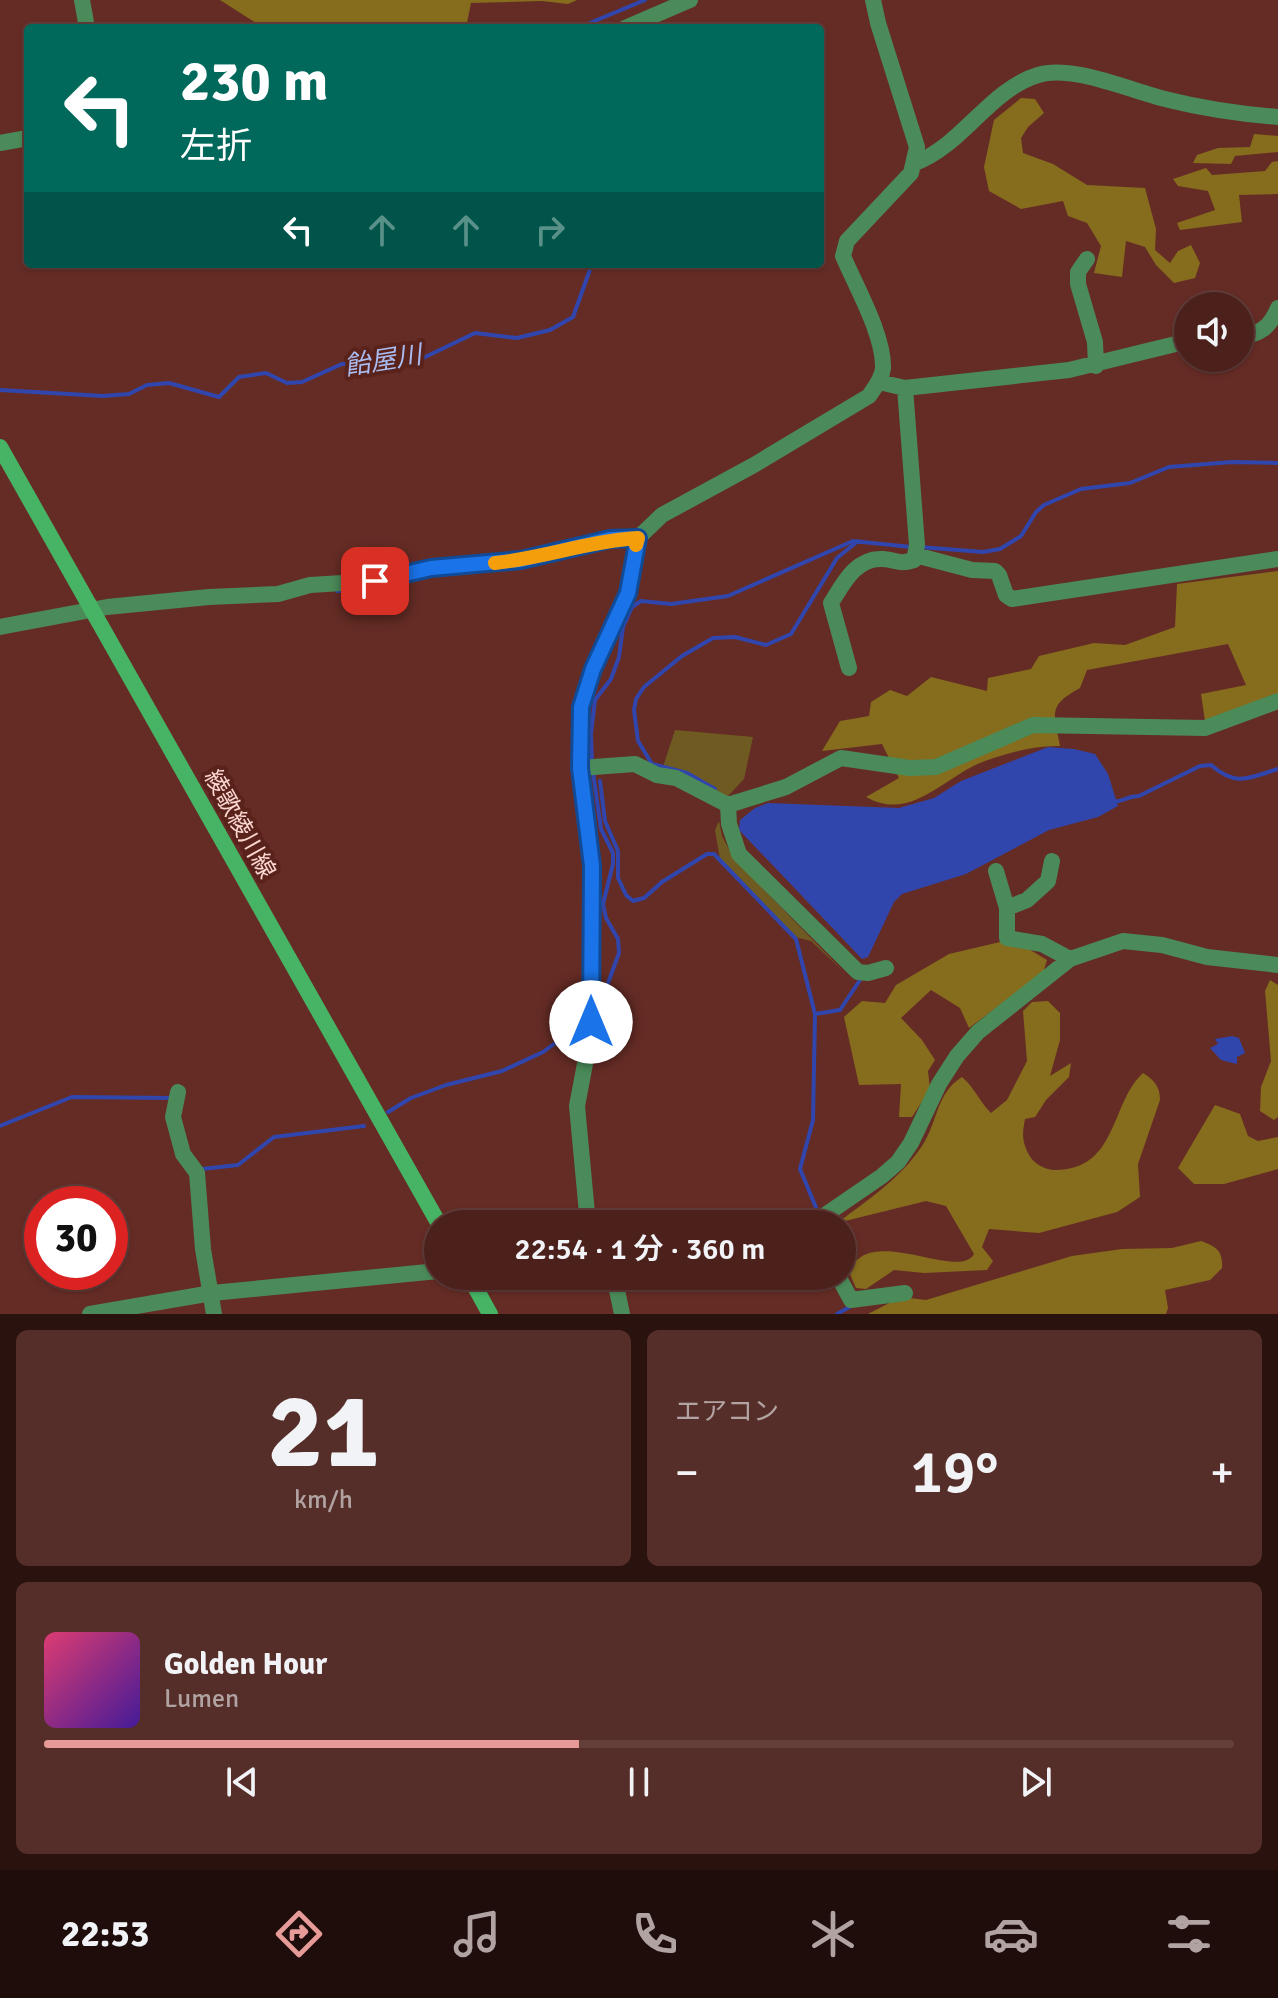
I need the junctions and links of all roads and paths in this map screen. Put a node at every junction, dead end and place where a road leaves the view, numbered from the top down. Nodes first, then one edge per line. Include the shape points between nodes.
1 (82, 0) edge
2 (690, 0) edge
3 (873, 0) edge
4 (86, 24) edge
5 (634, 24) edge
6 (1278, 117) edge
7 (24, 139) edge
8 (0, 143) edge
9 (915, 163) junction
10 (1087, 259) dead end
11 (1278, 308) edge
12 (1254, 335) edge
13 (1174, 345) edge
14 (1096, 366) junction
15 (879, 382) junction
16 (905, 388) junction
17 (0, 447) edge
18 (638, 538) junction
19 (916, 549) junction
20 (1278, 559) edge
21 (92, 611) junction
22 (0, 627) edge
23 (849, 668) dead end
24 (1278, 701) edge
25 (588, 768) junction
26 (728, 805) junction
27 (1052, 861) dead end
28 (996, 871) dead end
29 (1007, 908) junction
30 (1070, 959) junction
31 (1278, 965) edge
32 (886, 968) dead end
33 (177, 1098) dead end
34 (431, 1210) edge
35 (587, 1210) edge
36 (832, 1210) edge
37 (424, 1272) edge
38 (477, 1290) edge
39 (617, 1290) edge
40 (848, 1290) edge
41 (212, 1293) junction
42 (905, 1293) dead end
43 (90, 1314) edge
44 (214, 1314) edge
45 (490, 1314) edge
46 (622, 1314) edge

1 - 4 street
2 - 5 street
3 - 9 street via 914,130
6 - 9 street via 1166,100 1078,74 1040,74 1013,87 934,156
7 - 8 street
9 - 15 street via 844,249 875,330 883,367
10 - 14 street via 1078,272 1078,284 1095,342
11 - 12 street via 1269,326
13 - 14 street
14 - 16 street
15 - 16 street
15 - 18 street via 869,396 662,515
16 - 19 street
17 - 21 main road, 綾歌綾川線
18 - 21 street via 278,594
18 - 25 street via 628,593 581,707
19 - 20 street via 972,570 995,571 1012,599
19 - 23 street via 914,560 900,564 867,561 852,572 831,603
21 - 22 street
21 - 34 main road, 綾歌綾川線
24 - 26 street via 1205,728 1033,725 936,767 841,758 786,787
25 - 26 street via 635,764
25 - 35 street via 591,1027 577,1106
26 - 32 street via 739,854 858,972
27 - 29 street via 1048,881 1027,900
28 - 29 street
29 - 30 street via 1007,938 1042,944
30 - 31 street via 1123,941
30 - 36 street via 978,1032 939,1084 898,1162
33 - 41 street via 173,1117 183,1154 197,1173
37 - 41 street
38 - 45 main road
39 - 46 street
40 - 42 street via 854,1298
41 - 43 street
41 - 44 street

